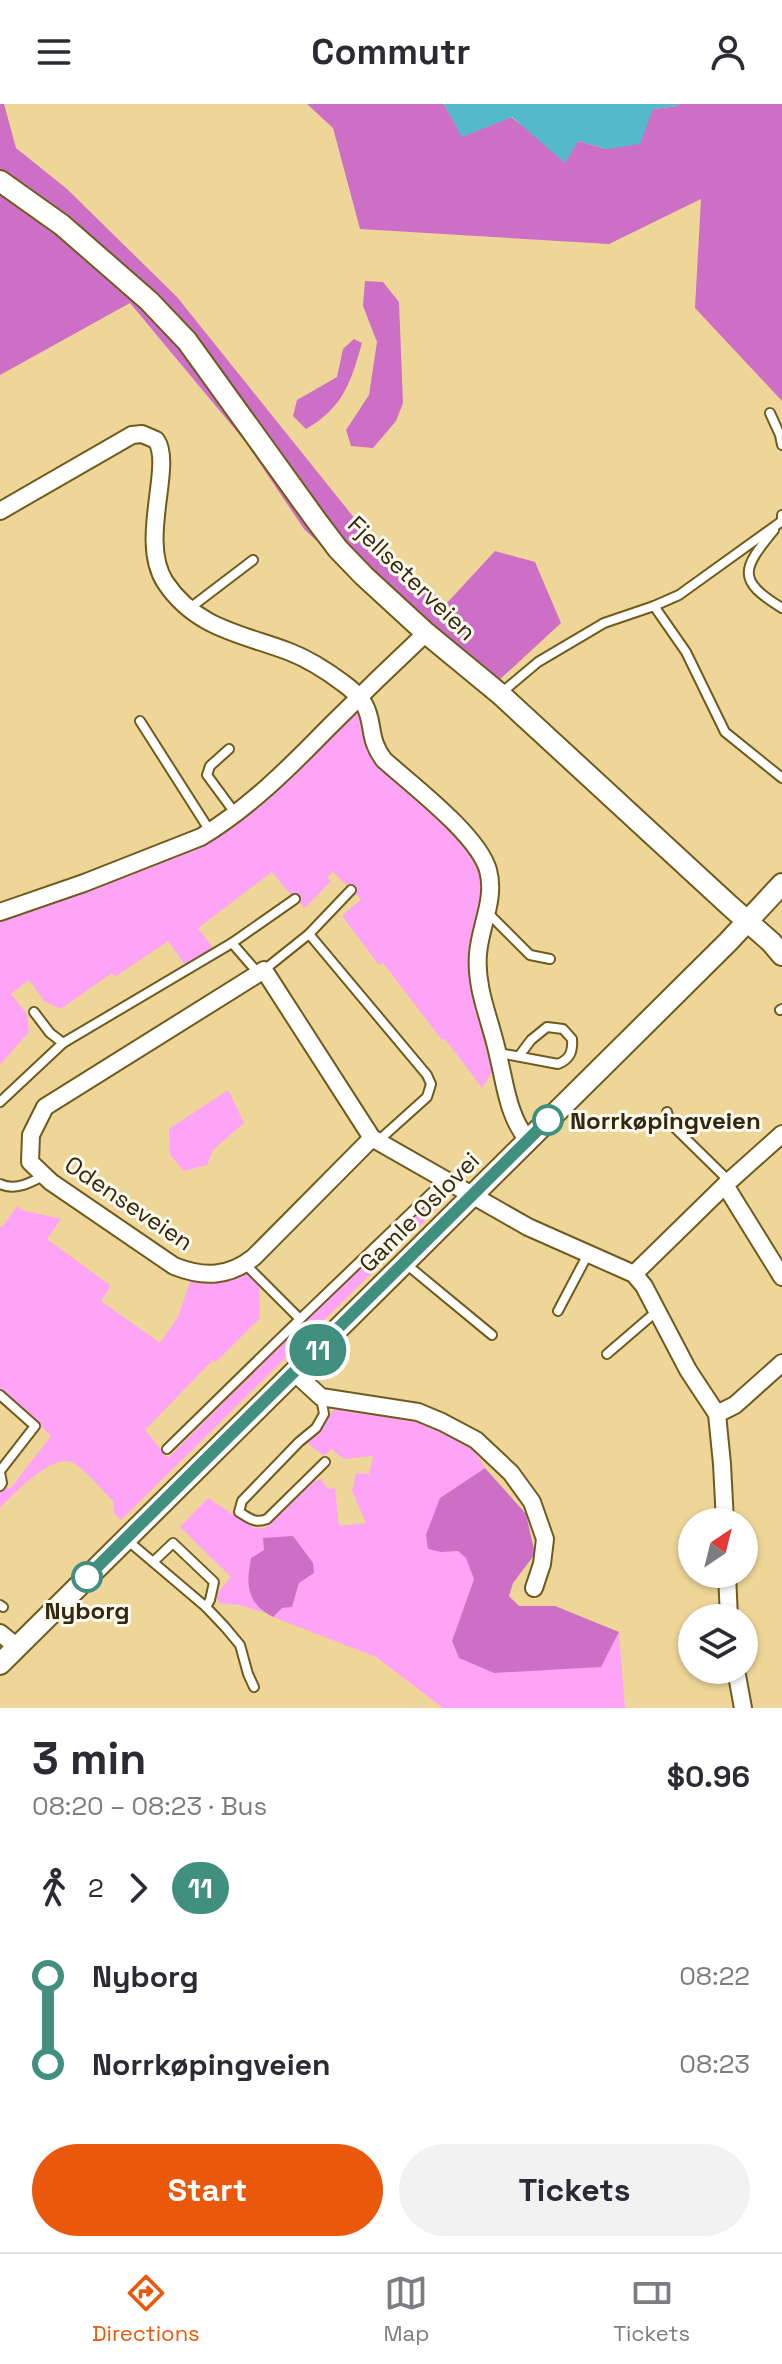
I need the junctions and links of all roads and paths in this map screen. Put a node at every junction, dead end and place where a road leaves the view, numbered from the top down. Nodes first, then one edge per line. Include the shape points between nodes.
1 (0, 181) edge
2 (770, 413) dead end
3 (782, 445) edge
4 (0, 511) edge
5 (782, 519) edge
6 (253, 560) dead end
7 (654, 606) junction
8 (190, 608) junction
9 (782, 608) edge
10 (426, 633) junction
11 (500, 694) junction
12 (359, 697) junction
13 (140, 721) dead end
14 (229, 749) dead end
15 (782, 778) edge
16 (235, 814) junction
17 (211, 832) junction
18 (782, 884) edge
19 (351, 890) dead end
20 (295, 899) dead end
21 (0, 912) edge
22 (488, 913) junction
23 (749, 921) junction
24 (309, 934) junction
25 (232, 943) junction
26 (782, 955) edge
27 (550, 959) dead end
28 (261, 972) junction
29 (34, 1012) dead end
30 (63, 1043) junction
31 (498, 1053) junction
32 (519, 1056) junction
33 (0, 1102) edge
34 (667, 1112) dead end
35 (782, 1134) edge
36 (375, 1140) junction
37 (528, 1140) junction
38 (44, 1176) junction
39 (446, 1179) junction
40 (727, 1183) junction
41 (0, 1184) edge
42 (474, 1195) junction
43 (588, 1254) junction
44 (245, 1264) junction
45 (405, 1264) junction
46 (634, 1274) junction
47 (782, 1277) edge
48 (558, 1311) dead end
49 (657, 1311) junction
50 (300, 1319) junction
51 (492, 1335) dead end
52 (607, 1354) dead end
53 (782, 1363) edge
54 (295, 1373) junction
55 (0, 1395) edge
56 (321, 1397) junction
57 (717, 1414) junction
58 (167, 1449) dead end
59 (325, 1462) dead end
60 (0, 1471) edge
61 (0, 1486) edge
62 (724, 1508) edge
63 (126, 1539) junction
64 (153, 1562) junction
65 (534, 1588) dead end
66 (206, 1607) junction
67 (8, 1640) edge
68 (0, 1664) edge
69 (739, 1684) edge
70 (254, 1687) dead end
71 (743, 1708) edge

1 - 10 street, Fjellseterveien via 62,225 187,341 338,549
2 - 3 lane
4 - 8 street via 132,435 152,437 162,455 154,524 156,562 165,581
5 - 7 lane via 679,595
5 - 9 lane via 754,555 749,573 759,594
6 - 8 lane
7 - 11 lane via 604,623 538,662
7 - 15 lane via 686,652 725,732
8 - 12 street via 229,633 315,665
10 - 11 street, Fjellseterveien
10 - 12 street
11 - 23 street, Fjellseterveien
12 - 16 street
12 - 22 street via 377,752 481,854 488,871
13 - 17 lane
14 - 16 lane via 207,775
16 - 17 street
17 - 21 street
18 - 23 street, Gamle Oslovei
19 - 24 lane
20 - 25 lane
22 - 27 lane via 530,955
22 - 31 street via 478,956 480,984
23 - 26 street, Fjellseterveien
23 - 37 street, Gamle Oslovei
24 - 28 lane
24 - 36 lane via 431,1084 427,1097
25 - 28 lane
25 - 30 lane
28 - 36 street
28 - 38 street, Odenseveien via 45,1107 31,1135 30,1162
29 - 30 lane
30 - 33 lane
31 - 32 lane
31 - 37 street via 508,1101
32 - 32 lane via 558,1064 572,1054 572,1039 563,1029 547,1027
34 - 40 lane via 670,1123
35 - 40 street
36 - 39 street
36 - 44 street, Odenseveien
37 - 42 street, Gamle Oslovei
38 - 41 lane via 25,1185
38 - 44 street, Odenseveien via 174,1266 216,1275
39 - 42 street
39 - 50 lane
40 - 46 street
40 - 47 street
42 - 43 street
42 - 45 street, Gamle Oslovei
43 - 46 street
43 - 48 lane
44 - 50 lane
45 - 51 lane
45 - 54 street, Gamle Oslovei
46 - 49 street
49 - 52 lane
49 - 57 street
50 - 58 lane
53 - 57 street via 735,1405
54 - 56 street
54 - 63 street, Gamle Oslovei
55 - 60 lane via 35,1426
56 - 59 lane via 324,1414 316,1428 242,1501 239,1512 253,1521 267,1519
56 - 65 street via 418,1412 476,1440 532,1502 545,1539
57 - 62 street
60 - 61 lane
63 - 64 lane
63 - 67 street, Gamle Oslovei
64 - 66 lane
64 - 66 lane via 173,1543 214,1582
66 - 70 lane via 240,1645
67 - 68 street, Gamle Oslovei
69 - 71 street

